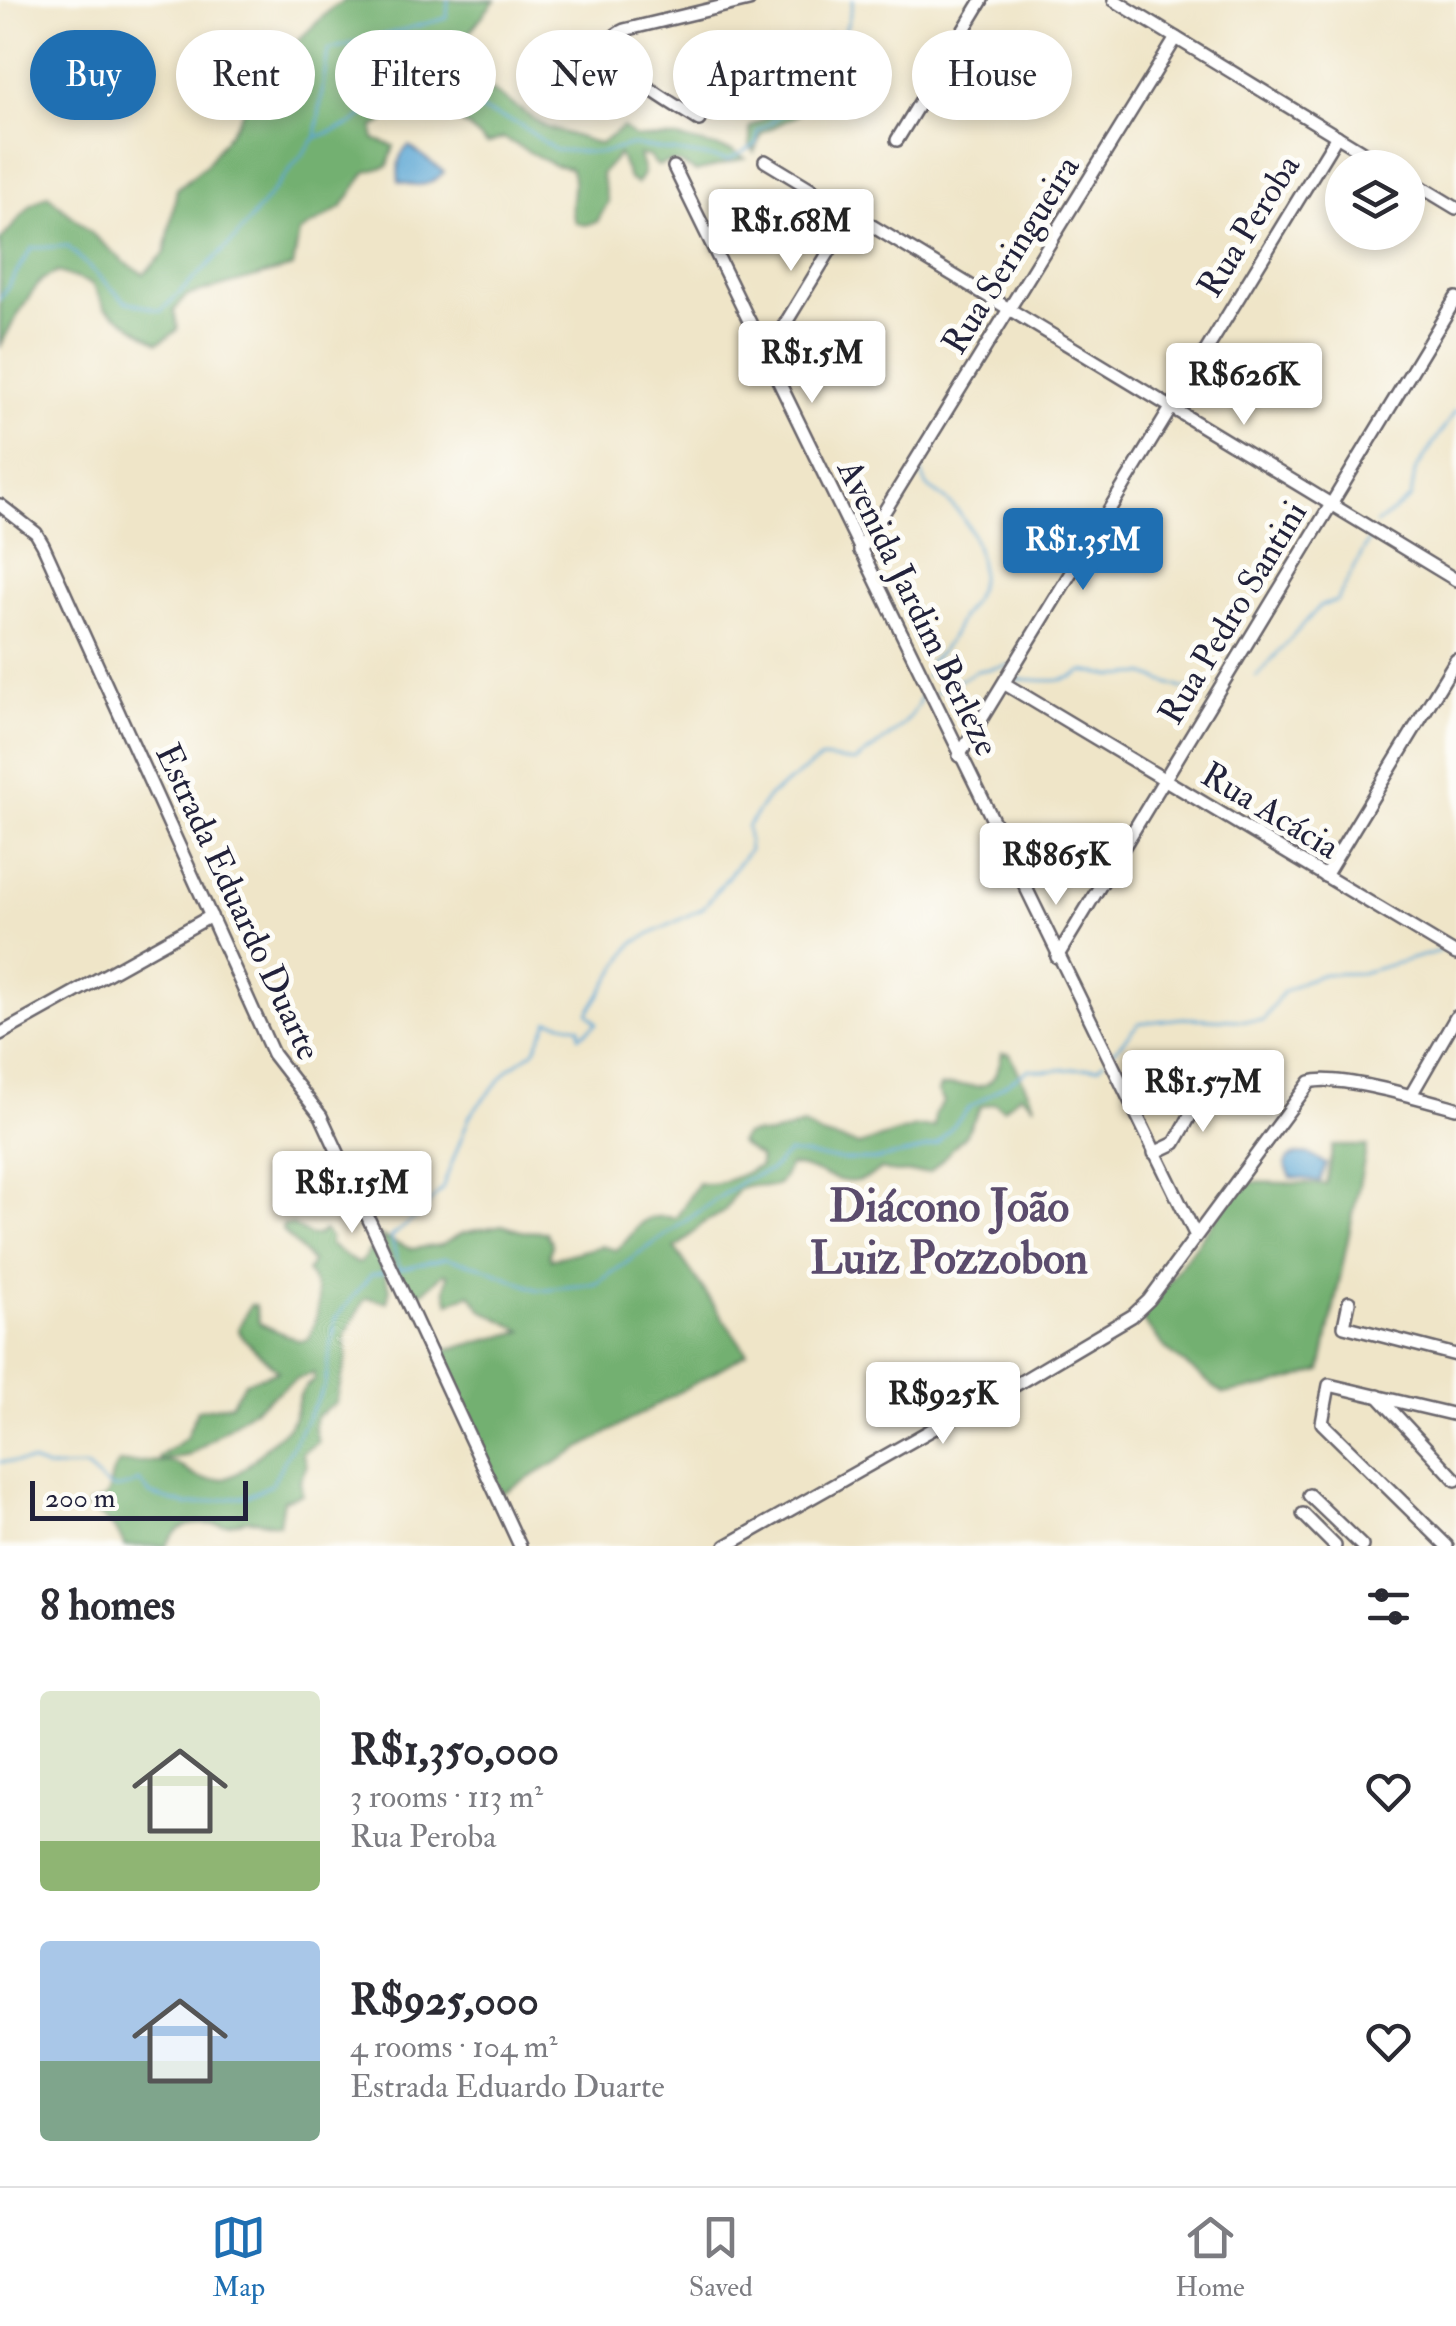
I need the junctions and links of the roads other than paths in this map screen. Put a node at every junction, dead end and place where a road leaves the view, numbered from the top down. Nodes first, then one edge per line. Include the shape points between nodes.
1 (748, 0) edge
2 (982, 0) edge
3 (1114, 0) edge
4 (1176, 38) junction
5 (673, 103) edge
6 (1337, 136) junction
7 (897, 140) dead end
8 (1359, 150) edge
9 (765, 161) dead end
10 (674, 167) dead end
11 (1425, 189) edge
12 (1456, 208) edge
13 (852, 214) junction
14 (1456, 298) edge
15 (1011, 310) junction
16 (766, 356) junction
17 (1170, 407) junction
18 (1331, 504) junction
19 (0, 505) edge
20 (860, 552) junction
21 (1456, 580) edge
22 (1456, 660) edge
23 (1005, 684) junction
24 (959, 756) junction
25 (1164, 780) junction
26 (1325, 876) junction
27 (211, 916) junction
28 (1456, 954) edge
29 (1057, 956) junction
30 (1456, 1017) edge
31 (0, 1034) edge
32 (1213, 1075) dead end
33 (1410, 1095) junction
34 (1456, 1108) edge
35 (1154, 1153) junction
36 (1195, 1234) junction
37 (1349, 1302) dead end
38 (1456, 1355) edge
39 (1378, 1396) junction
40 (1456, 1415) edge
41 (1456, 1480) edge
42 (1309, 1495) dead end
43 (1303, 1514) dead end
44 (520, 1546) edge
45 (726, 1546) edge
46 (1335, 1546) edge
47 (1362, 1546) edge
48 (1447, 1546) edge

1 - 5 street via 613,35 611,52 630,76
2 - 7 street
3 - 4 street
4 - 6 street
4 - 15 street, Rua Seringueira
6 - 8 street
6 - 17 street, Rua Peroba
9 - 13 street
10 - 16 street, Avenida Jardim Berleze
11 - 12 street
13 - 15 street
13 - 16 street
14 - 18 street, Rua Pedro Santini
15 - 17 street
15 - 20 street, Rua Seringueira
16 - 20 street, Avenida Jardim Berleze
17 - 18 street
17 - 23 street, Rua Peroba
18 - 21 street
18 - 25 street, Rua Pedro Santini
19 - 27 street, Estrada Eduardo Duarte via 43,544
20 - 24 street, Avenida Jardim Berleze
22 - 26 street
23 - 24 street, Rua Peroba
23 - 25 street, Rua Acácia
24 - 29 street, Avenida Jardim Berleze
25 - 26 street, Rua Acácia
25 - 29 street, Rua Pedro Santini
26 - 28 street, Rua Acácia
27 - 31 street
27 - 44 street, Estrada Eduardo Duarte via 272,1054 321,1116
29 - 35 street, Avenida Jardim Berleze
30 - 33 street
32 - 35 street via 1175,1143
33 - 34 street
33 - 36 street via 1310,1082
35 - 36 street, Avenida Jardim Berleze
36 - 45 street via 1132,1316
37 - 38 street via 1344,1326
39 - 40 street
39 - 41 street
39 - 48 street via 1329,1385 1322,1423
42 - 47 street
43 - 46 street

